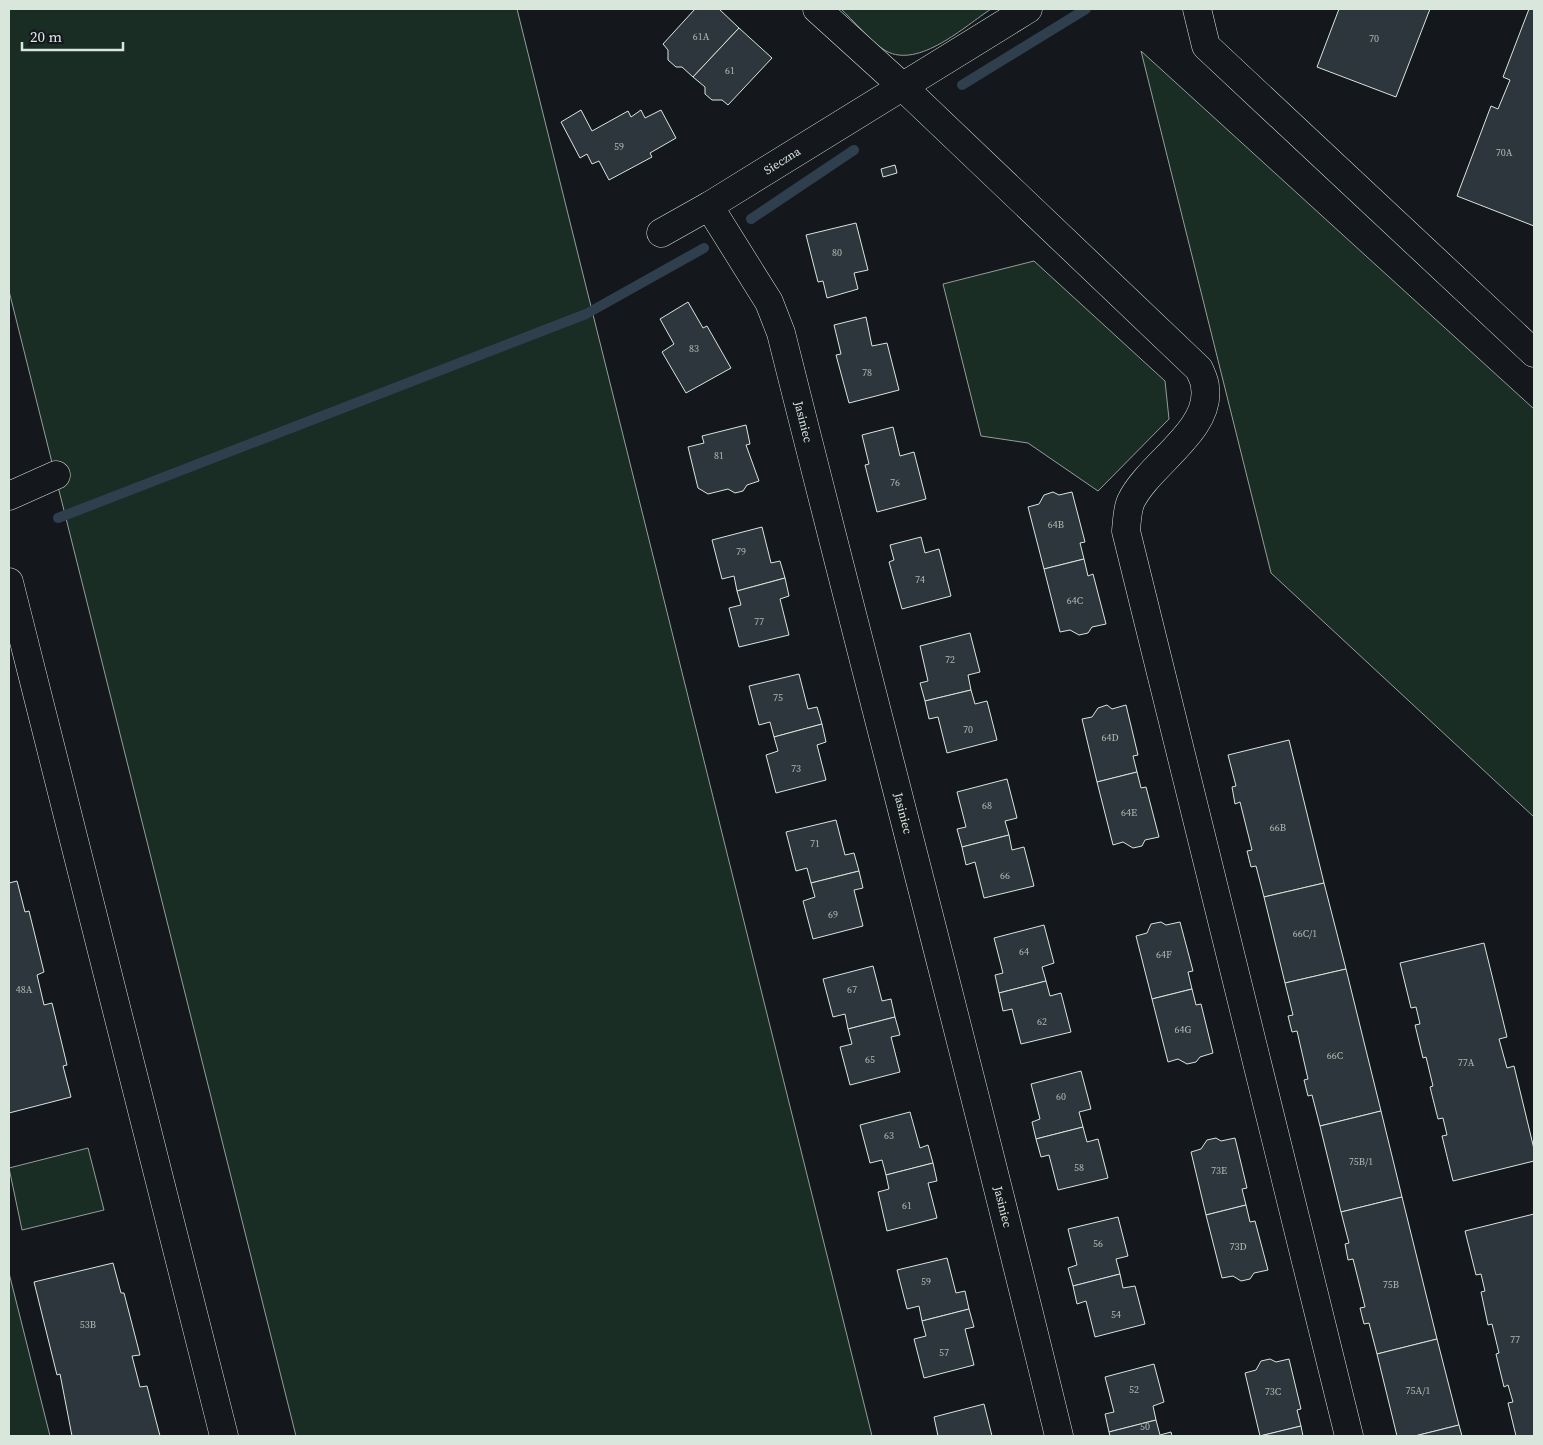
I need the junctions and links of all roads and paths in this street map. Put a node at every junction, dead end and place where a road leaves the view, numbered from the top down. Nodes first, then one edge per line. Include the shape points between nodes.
1 (817, 9) edge
2 (1028, 9) edge
3 (1197, 9) edge
4 (903, 87) junction
5 (709, 206) junction
6 (661, 233) dead end
7 (1534, 354) edge
8 (56, 475) dead end
9 (9, 496) edge
10 (9, 582) edge
11 (224, 1436) edge
12 (1059, 1436) edge
13 (1349, 1436) edge

1 - 4 street
2 - 4 street, Sieczna
3 - 7 street via 1206,46
4 - 5 street, Sieczna
4 - 13 street via 1198,368 1205,386 1205,403 1198,421 1131,500 1126,531
5 - 6 street, Sieczna
5 - 12 street, Jasiniec via 769,302 781,333 987,1139
8 - 9 street
10 - 11 street

